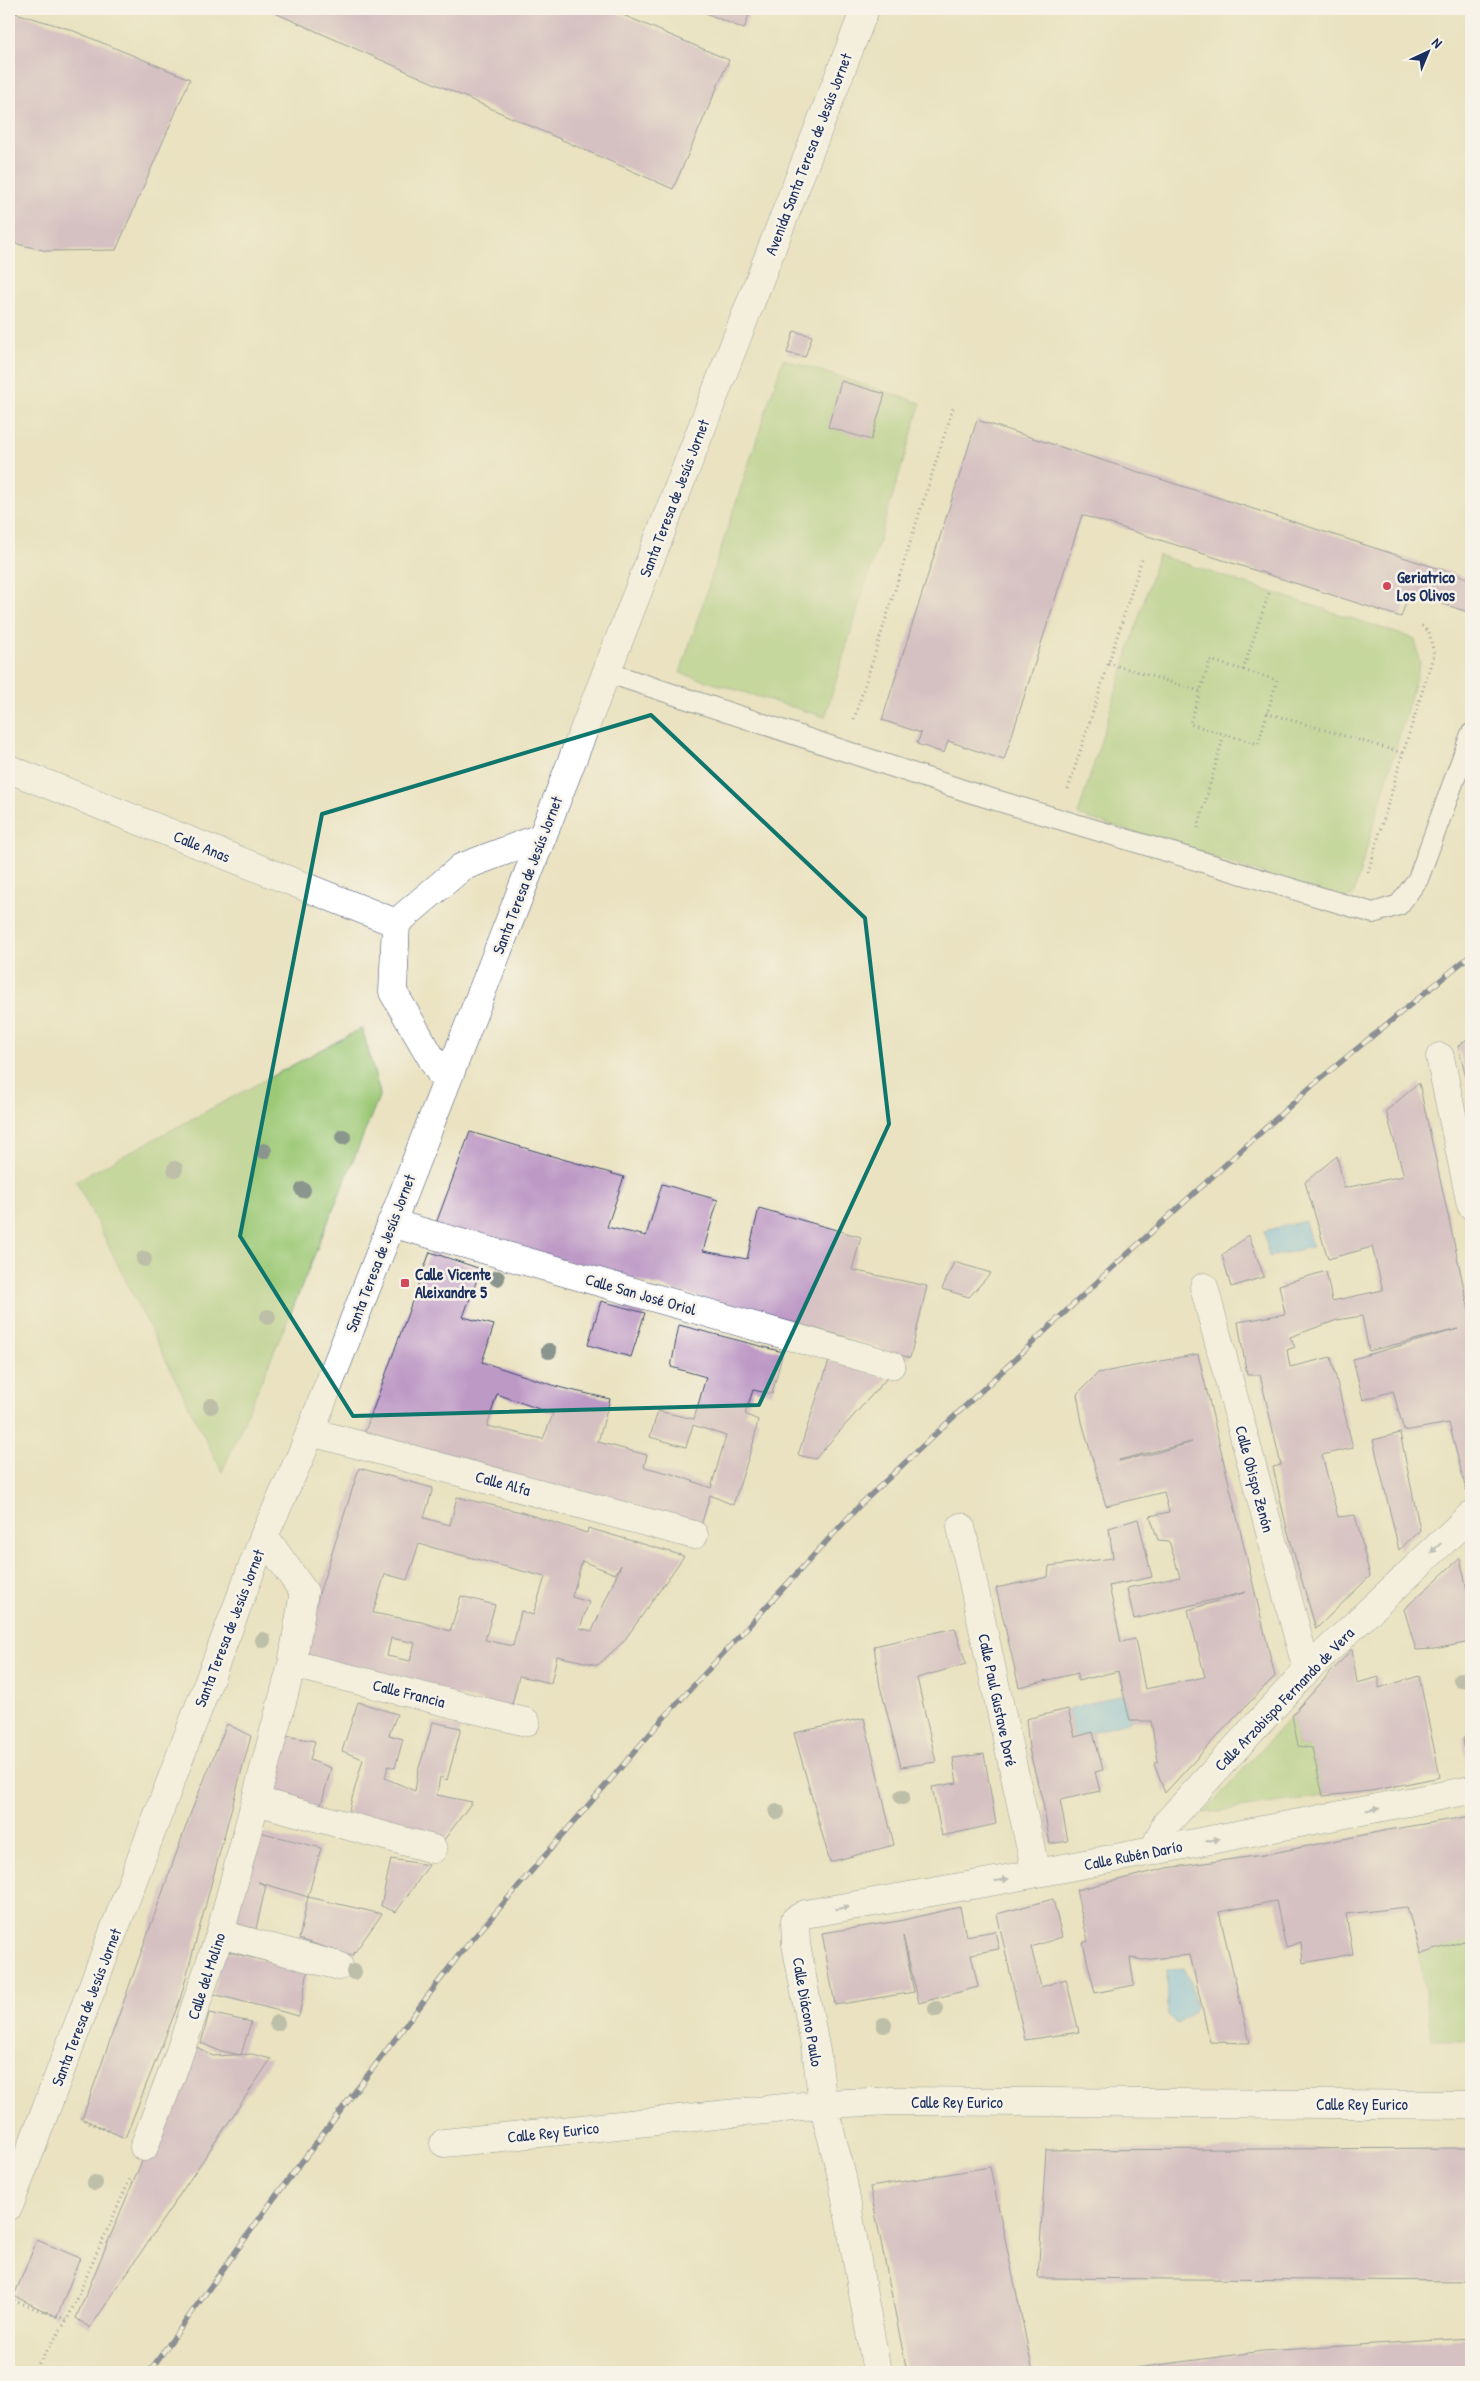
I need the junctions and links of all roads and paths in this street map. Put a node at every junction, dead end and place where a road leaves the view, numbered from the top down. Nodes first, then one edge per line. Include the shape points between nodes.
1 (865, 9) edge
2 (751, 299) joint
3 (953, 408) dead end
4 (1143, 556) dead end
5 (1269, 593) dead end
6 (1422, 625) dead end
7 (1108, 664) junction
8 (1243, 670) junction
9 (606, 672) junction
10 (1200, 692) junction
11 (1267, 713) junction
12 (1224, 734) junction
13 (1471, 734) edge
14 (844, 751) junction
15 (1403, 753) junction
16 (9, 769) edge
17 (1059, 819) junction
18 (542, 837) junction
19 (1189, 858) junction
20 (1357, 909) junction
21 (396, 923) junction
22 (1440, 1057) dead end
23 (446, 1084) junction
24 (1471, 1205) edge
25 (392, 1223) junction
26 (1204, 1287) dead end
27 (891, 1365) dead end
28 (311, 1432) junction
29 (1471, 1515) edge
30 (961, 1527) dead end
31 (694, 1535) dead end
32 (264, 1536) junction
33 (292, 1664) junction
34 (1307, 1670) junction
35 (526, 1722) dead end
36 (1471, 1790) edge
37 (256, 1801) junction
38 (433, 1850) dead end
39 (1153, 1851) junction
40 (1036, 1873) junction
41 (795, 1920) joint
42 (220, 1934) junction
43 (339, 1966) dead end
44 (48, 2104) junction
45 (823, 2104) junction
46 (1471, 2105) edge
47 (444, 2143) dead end
48 (144, 2147) junction
49 (9, 2206) edge
50 (9, 2299) edge
51 (67, 2320) junction
52 (33, 2372) edge
53 (877, 2372) edge

1 - 2 street, Avenida Santa Teresa de Jesús Jornet
2 - 9 street, Santa Teresa de Jesús Jornet
3 - 14 path
4 - 7 path
5 - 8 path
6 - 15 path via 1429,632 1434,654
7 - 10 path
7 - 17 path
8 - 10 path via 1210,660
8 - 11 path via 1277,680
9 - 14 lane
9 - 18 street, Santa Teresa de Jesús Jornet
10 - 12 path via 1190,724
11 - 12 path via 1258,744
11 - 15 path
12 - 19 path
13 - 20 lane via 1418,879 1399,905 1373,913
14 - 17 lane
15 - 20 path
16 - 21 street, Calle Anas
17 - 19 lane
18 - 21 street via 462,867
18 - 23 street, Santa Teresa de Jesús Jornet
19 - 20 lane
21 - 23 street via 393,992
22 - 24 street
23 - 25 street, Santa Teresa de Jesús Jornet
25 - 27 street, Calle San José Oriol
25 - 28 street, Santa Teresa de Jesús Jornet
26 - 34 street, Calle Obispo Zenón
28 - 31 street, Calle Alfa
28 - 32 street, Santa Teresa de Jesús Jornet
29 -> 34 street, Calle Arzobispo Fernando de Vera
30 - 40 street, Calle Paul Gustave Doré
32 - 33 street, Calle del Molino via 304,1592
32 - 44 street, Santa Teresa de Jesús Jornet
33 - 35 street, Calle Francia
33 - 37 street, Calle del Molino
34 - 39 street, Calle Arzobispo Fernando de Vera via 1166,1824
39 -> 36 street, Calle Rubén Darío
37 - 38 street
37 - 42 street, Calle del Molino
39 - 40 street, Calle Rubén Darío
41 -> 40 street, Calle Rubén Darío via 805,1914
41 - 45 street, Calle Diácono Paulo via 796,1944
42 - 43 street
42 - 48 street, Calle del Molino
44 - 48 path
44 - 49 street, Santa Teresa de Jesús Jornet
45 - 46 street, Calle Rey Eurico via 894,2101
45 - 47 street, Calle Rey Eurico
45 - 53 street, Calle Diácono Paulo via 842,2177
48 - 51 path
50 - 51 path
51 - 52 path

